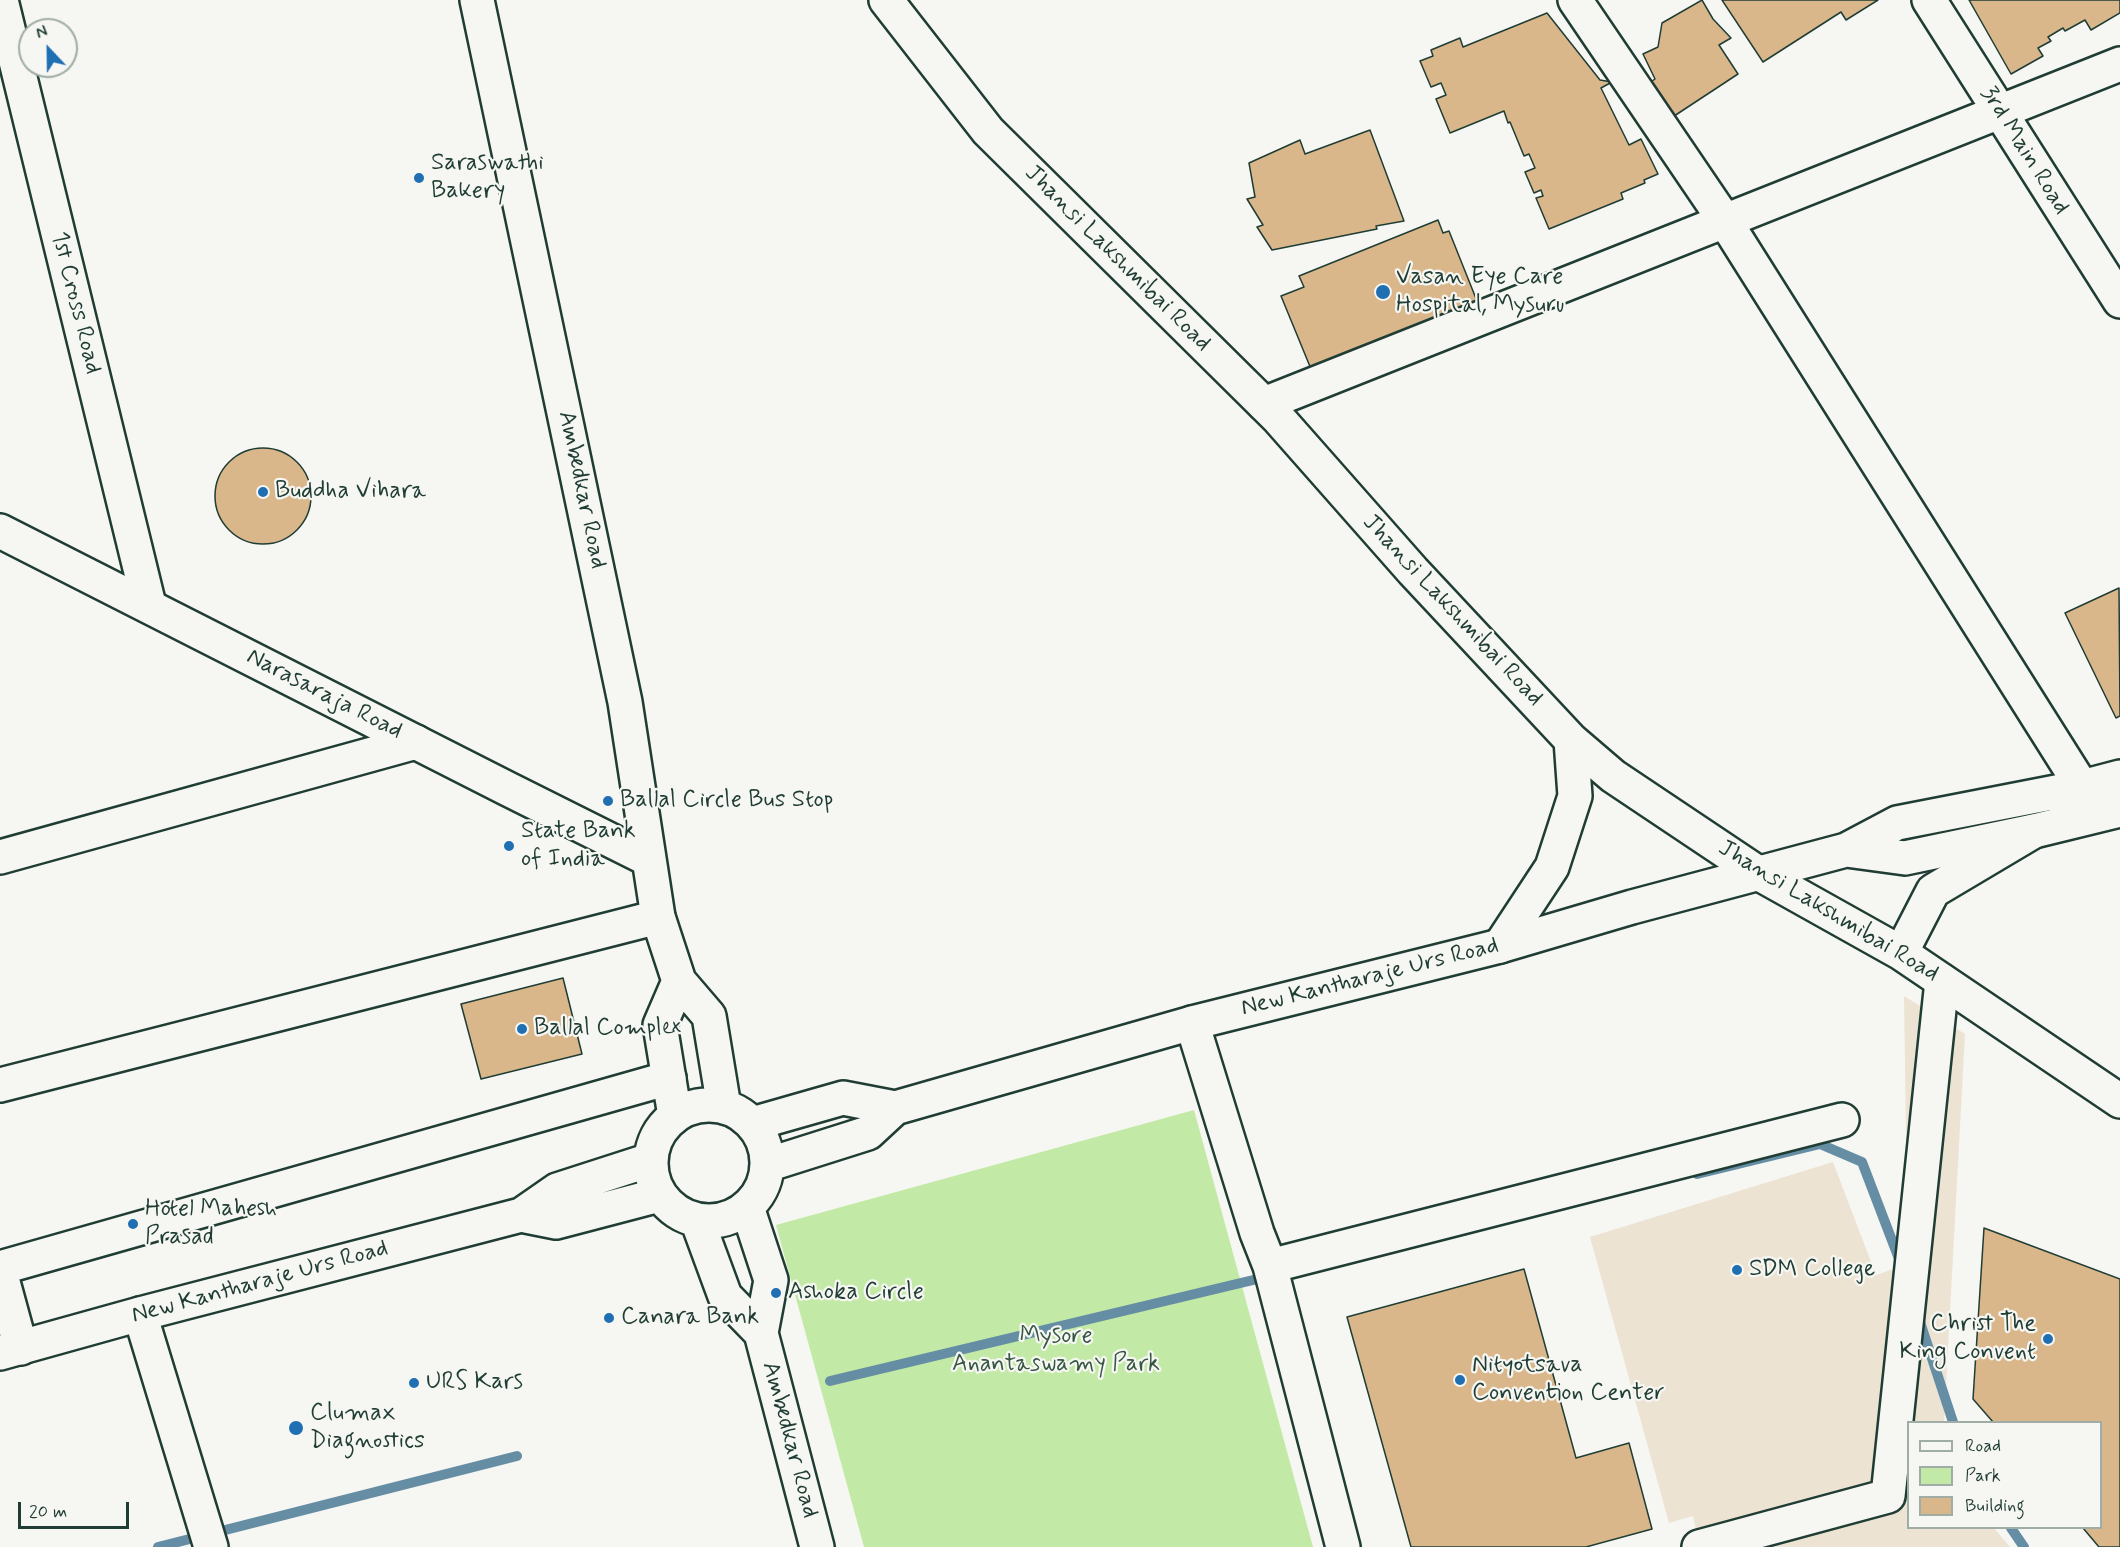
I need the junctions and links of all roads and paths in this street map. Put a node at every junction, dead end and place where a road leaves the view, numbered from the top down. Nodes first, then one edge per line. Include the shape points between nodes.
1 (1, 0) edge
2 (477, 0) edge
3 (886, 0) edge
4 (1575, 0) edge
5 (1929, 0) edge
6 (2120, 64) edge
7 (1999, 112) junction
8 (1725, 221) junction
9 (2120, 301) edge
10 (1264, 404) junction
11 (0, 531) edge
12 (149, 605) junction
13 (1571, 740) junction
14 (416, 742) junction
15 (2120, 777) edge
16 (2082, 787) junction
17 (2120, 810) edge
18 (2034, 831) junction
19 (1846, 850) junction
20 (0, 857) edge
21 (648, 859) junction
22 (1758, 873) junction
23 (658, 917) junction
24 (1500, 946) junction
25 (1901, 953) junction
26 (679, 981) junction
27 (1942, 981) junction
28 (1192, 1023) junction
29 (669, 1078) junction
30 (0, 1085) edge
31 (2120, 1101) edge
32 (724, 1107) junction
33 (895, 1108) junction
34 (675, 1116) junction
35 (1842, 1120) dead end
36 (752, 1124) junction
37 (650, 1160) junction
38 (767, 1165) junction
39 (659, 1195) junction
40 (747, 1207) junction
41 (521, 1215) junction
42 (697, 1220) junction
43 (1270, 1266) junction
44 (0, 1269) edge
45 (140, 1314) junction
46 (761, 1333) junction
47 (10, 1351) edge
48 (211, 1547) edge
49 (817, 1547) edge
50 (1343, 1547) edge
51 (1699, 1547) edge

1 - 12 street, 1st Cross Road
2 - 21 street, Ambedkar Road via 625,702
3 - 10 street, Jhansi Lakshmibai Road via 988,131
4 - 8 street
5 - 7 street, 3rd Main Road
6 - 7 street
7 - 8 street
7 - 9 street, 3rd Main Road
8 - 10 street
8 - 16 street
10 - 13 street, Jhansi Lakshmibai Road
11 - 12 street, Narasaraja Road
12 - 14 street, Narasaraja Road
13 - 22 street, Jhansi Lakshmibai Road via 1613,776
13 - 24 street via 1575,796 1552,867
14 - 20 street
14 - 21 street, Narasaraja Road
15 - 16 street
16 - 19 street via 1897,823
17 - 18 street
18 - 19 street via 1905,858
18 - 25 street via 1933,891
19 - 22 street, New Kantharaje Urs Road
21 - 23 street, Ambedkar Road
22 - 24 street, New Kantharaje Urs Road
22 - 25 street, Jhansi Lakshmibai Road
23 - 26 street, Ambedkar Road
23 - 30 street
24 - 28 street, New Kantharaje Urs Road
25 - 27 street, Jhansi Lakshmibai Road
26 - 29 street via 660,1024
26 - 32 street, Ambedkar Road via 709,1016
27 - 31 street, Jhansi Lakshmibai Road
27 - 51 street via 1888,1496
28 - 33 street, New Kantharaje Urs Road
28 - 43 street
29 - 34 street
29 - 44 street
32 - 34 street via 690,1108
32 - 36 street
33 - 36 street, New Kantharaje Urs Road via 843,1098
33 - 38 street, New Kantharaje Urs Road via 868,1133
34 - 37 street via 654,1143
35 - 43 street
36 - 38 street via 766,1150
37 - 39 street
37 - 41 street, New Kantharaje Urs Road via 557,1190
38 - 40 street via 757,1196
39 - 41 street, New Kantharaje Urs Road via 556,1222
39 - 42 street via 669,1207
40 - 42 street via 723,1220
40 - 46 street, Ambedkar Road via 771,1280
41 - 45 street, New Kantharaje Urs Road
42 - 46 street, Ambedkar Road via 725,1296
43 - 50 street
44 - 47 street
45 - 47 street, New Kantharaje Urs Road
45 - 48 street
46 - 49 street, Ambedkar Road

